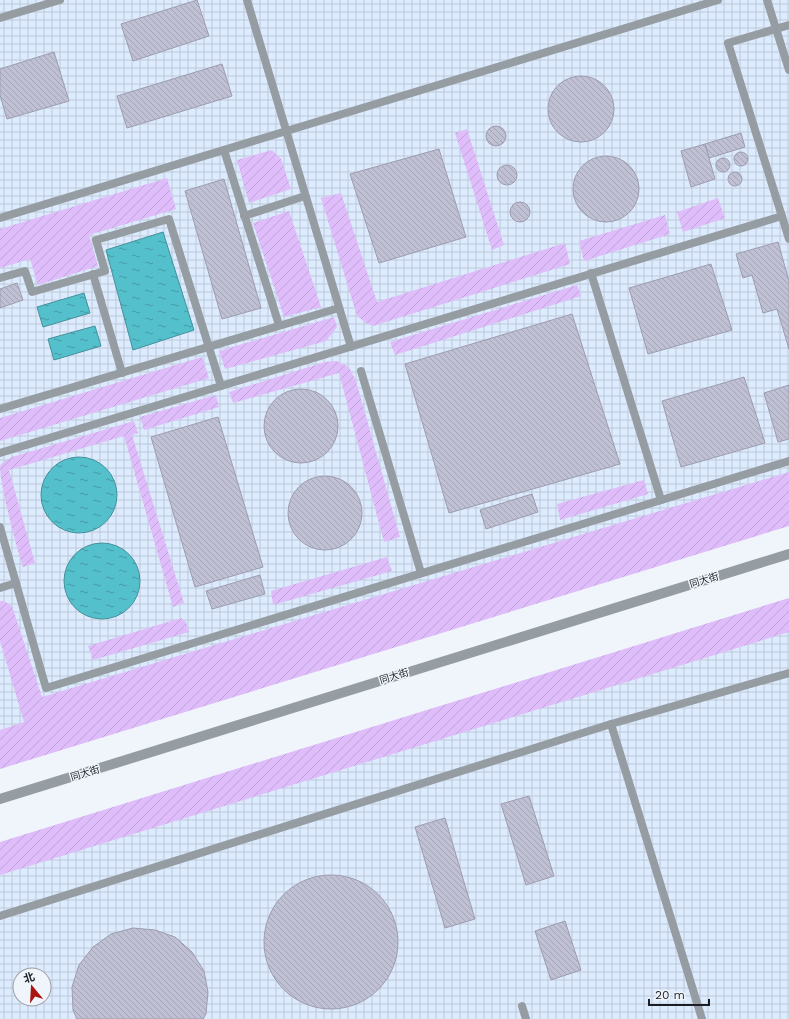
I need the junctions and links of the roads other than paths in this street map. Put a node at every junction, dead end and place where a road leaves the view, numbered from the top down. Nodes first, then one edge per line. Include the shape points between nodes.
1 (60, 0) edge
2 (246, 0) edge
3 (718, 0) edge
4 (767, 0) edge
5 (0, 18) edge
6 (789, 25) edge
7 (776, 29) junction
8 (789, 70) edge
9 (286, 131) junction
10 (224, 150) junction
11 (306, 196) junction
12 (244, 216) junction
13 (782, 216) junction
14 (0, 218) edge
15 (789, 239) edge
16 (591, 273) junction
17 (93, 274) junction
18 (0, 278) edge
19 (339, 308) junction
20 (280, 325) junction
21 (351, 346) junction
22 (209, 347) junction
23 (361, 371) dead end
24 (122, 373) junction
25 (221, 386) junction
26 (0, 409) edge
27 (0, 453) edge
28 (789, 461) edge
29 (661, 500) junction
30 (0, 527) edge
31 (789, 554) edge
32 (421, 574) junction
33 (16, 583) junction
34 (0, 588) edge
35 (789, 673) edge
36 (611, 724) junction
37 (0, 799) edge
38 (0, 916) edge
39 (522, 1006) dead end
40 (526, 1019) edge
41 (702, 1019) edge

1 - 5 lane
2 - 9 lane
3 - 9 lane
4 - 7 lane
6 - 7 lane
7 - 8 lane
7 - 13 lane via 728,43
9 - 10 lane
9 - 11 lane
10 - 12 lane
10 - 14 lane
11 - 12 lane
11 - 19 lane
12 - 20 lane
13 - 15 lane
13 - 16 lane
16 - 21 lane
16 - 29 lane
17 - 18 lane via 32,292 26,271
17 - 22 lane via 105,271 96,240 169,219
17 - 24 lane
19 - 20 lane
19 - 21 lane
20 - 22 lane
21 - 25 lane
22 - 24 lane
22 - 25 lane
23 - 32 lane
24 - 26 lane
25 - 27 lane
28 - 29 lane
29 - 32 lane
30 - 33 lane
31 - 37 street, 同大街
32 - 33 lane via 46,688
33 - 34 lane
35 - 36 lane
36 - 38 lane
36 - 41 lane
39 - 40 lane

